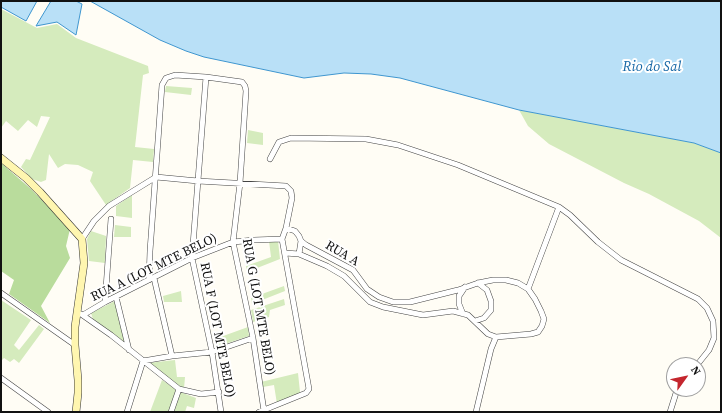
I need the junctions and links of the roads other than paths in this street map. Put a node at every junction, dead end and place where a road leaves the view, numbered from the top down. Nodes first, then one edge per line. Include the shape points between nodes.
1 (206, 77) junction
2 (1, 158) edge
3 (270, 159) dead end
4 (156, 176) junction
5 (198, 181) junction
6 (240, 183) junction
7 (559, 207) junction
8 (110, 219) dead end
9 (286, 228) junction
10 (82, 239) junction
11 (282, 239) junction
12 (301, 241) junction
13 (233, 242) junction
14 (285, 253) junction
15 (299, 254) junction
16 (192, 258) junction
17 (151, 279) junction
18 (478, 283) junction
19 (465, 288) junction
20 (528, 289) junction
21 (448, 292) junction
22 (1, 293) edge
23 (116, 296) junction
24 (459, 296) junction
25 (105, 302) junction
26 (459, 304) junction
27 (453, 311) junction
28 (80, 313) junction
29 (463, 314) junction
30 (475, 321) junction
31 (496, 337) junction
32 (253, 338) junction
33 (75, 345) junction
34 (130, 351) junction
35 (212, 352) junction
36 (172, 356) junction
37 (703, 357) edge
38 (143, 361) junction
39 (1, 378) edge
40 (178, 389) junction
41 (219, 392) junction
42 (676, 397) edge
43 (220, 406) junction
44 (261, 411) edge
45 (48, 412) edge
46 (76, 412) edge
47 (127, 412) edge
48 (171, 412) edge
49 (217, 412) edge
50 (221, 412) edge
51 (476, 412) edge
52 (670, 412) edge

1 - 4 street via 175,75 166,78 162,85
1 - 5 street, RUA F (LOT MTE BELO)
1 - 6 street, RUA G (LOT MTE BELO) via 236,81 245,86
2 - 10 street via 35,188
3 - 7 street via 279,142 291,138 366,139 398,145 458,165
4 - 5 street
4 - 10 street via 109,206 94,221
4 - 17 street via 150,251
5 - 6 street
5 - 16 street, RUA F (LOT MTE BELO)
6 - 9 street via 286,186 291,190 292,198
6 - 13 street, RUA G (LOT MTE BELO)
7 - 20 street
7 - 37 street via 621,260 698,299 707,308 713,321 714,338
8 - 25 street
9 - 11 street
9 - 12 street, RUA A via 295,231
10 - 28 street via 84,263
11 - 13 street, RUA A (LOT MTE BELO)
11 - 14 street
12 - 15 street
12 - 21 street, RUA A via 353,270 366,290 393,302 410,302
13 - 16 street, RUA A (LOT MTE BELO)
13 - 32 street, RUA G (LOT MTE BELO)
14 - 15 street, RUA A
14 - 44 street via 310,389 306,393
15 - 27 street, RUA A via 344,276 370,302 383,307 423,315
16 - 17 street, RUA A (LOT MTE BELO)
16 - 35 street, RUA F (LOT MTE BELO)
17 - 23 street, RUA A (LOT MTE BELO)
17 - 36 street
18 - 19 street, RUA A
18 - 20 street, RUA A via 506,280
18 - 30 street via 487,290 491,310 484,318
19 - 21 street, RUA A
19 - 24 street
20 - 31 street via 544,319 538,332
21 - 24 street
22 - 33 street
23 - 25 street, RUA A (LOT MTE BELO)
23 - 34 street
24 - 26 street
25 - 28 street, RUA A (LOT MTE BELO)
26 - 27 street
26 - 29 street
27 - 29 street, RUA A
28 - 33 street
28 - 34 street
29 - 30 street, RUA A
30 - 31 street, RUA A via 488,334
31 - 51 street
32 - 35 street
32 - 44 street, RUA G (LOT MTE BELO)
33 - 46 street via 78,380
34 - 38 street
35 - 36 street
35 - 41 street, RUA F (LOT MTE BELO)
36 - 38 street
38 - 40 street
38 - 47 street
39 - 45 street
40 - 41 street via 201,394
40 - 48 street
41 - 43 street, RUA F (LOT MTE BELO)
42 - 52 street
43 - 49 street
43 - 50 street, RUA F (LOT MTE BELO)

